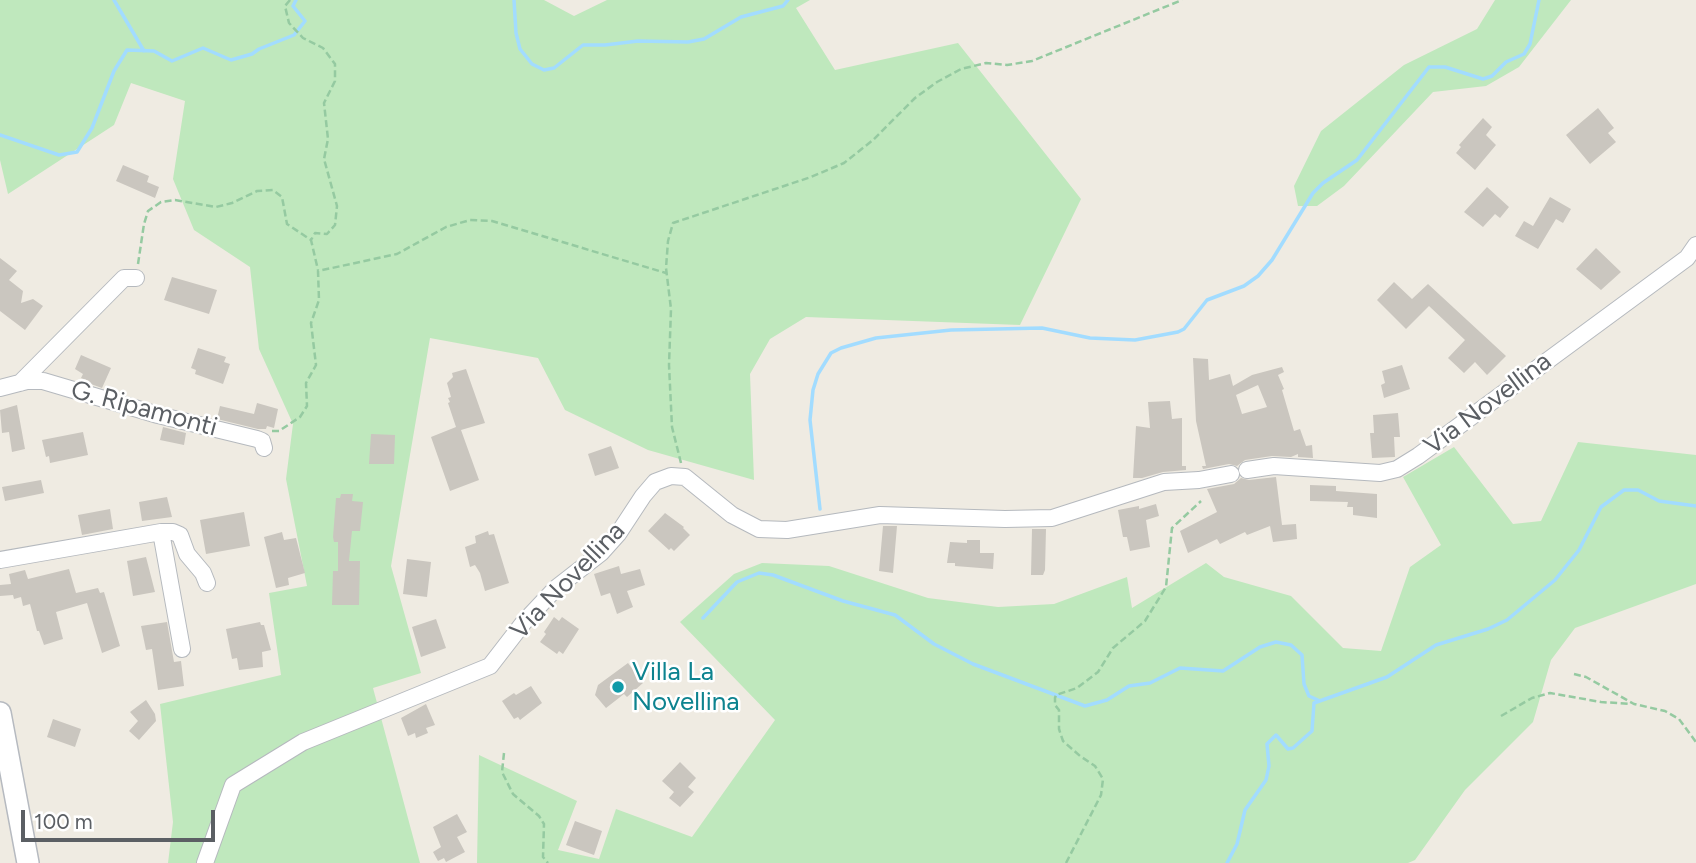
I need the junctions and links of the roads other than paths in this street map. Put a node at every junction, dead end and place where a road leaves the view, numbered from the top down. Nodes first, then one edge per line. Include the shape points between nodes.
1 (1696, 245) edge
2 (130, 278) road end
3 (20, 383) junction
4 (0, 388) edge
5 (264, 448) dead end
6 (161, 532) junction
7 (0, 560) edge
8 (207, 583) dead end
9 (182, 649) dead end
10 (0, 713) edge
11 (28, 863) edge
12 (205, 863) edge

1 - 12 street, Via Novellina via 1687,258 1418,456 1380,473 1274,466 1164,482 1052,518 880,514 787,530 758,529 685,477 655,482 601,553 556,588 490,666 303,742 233,785
2 - 3 street, G. Ripamonti
3 - 4 street, G. Ripamonti
3 - 5 street, G. Ripamonti via 43,381 257,439
6 - 7 street
6 - 8 street via 180,535
6 - 9 street
10 - 11 main road

